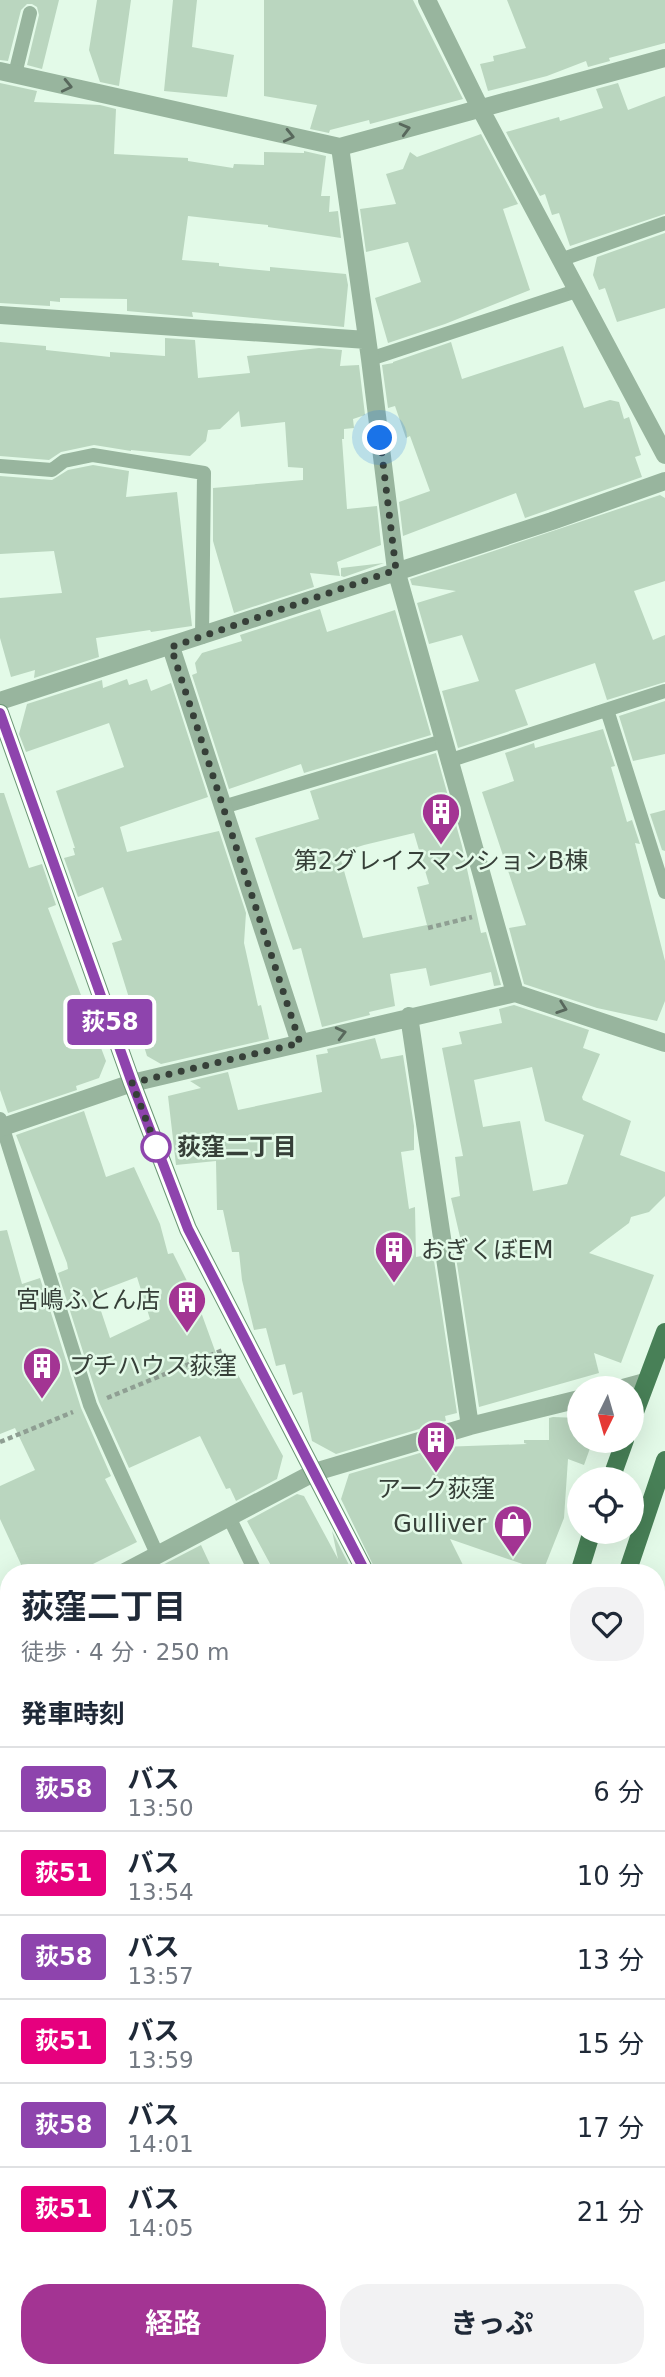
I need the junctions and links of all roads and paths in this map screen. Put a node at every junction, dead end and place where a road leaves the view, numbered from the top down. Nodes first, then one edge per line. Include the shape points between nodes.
1 (426, 0) edge
2 (30, 13) dead end
3 (665, 58) edge
4 (7, 73) edge
5 (480, 108) junction
6 (340, 147) junction
7 (665, 223) edge
8 (560, 260) junction
9 (576, 291) junction
10 (0, 315) edge
11 (367, 340) junction
12 (370, 359) junction
13 (665, 455) edge
14 (0, 466) edge
15 (665, 481) edge
16 (396, 570) junction
17 (202, 637) junction
18 (171, 647) junction
19 (665, 691) edge
20 (0, 701) edge
21 (607, 710) junction
22 (0, 713) edge
23 (443, 741) junction
24 (448, 761) junction
25 (223, 807) junction
26 (665, 892) edge
27 (477, 916) dead end
28 (428, 928) dead end
29 (515, 993) junction
30 (409, 1016) junction
31 (300, 1043) junction
32 (665, 1043) edge
33 (132, 1083) junction
34 (1, 1125) edge
35 (665, 1332) edge
36 (645, 1382) joint
37 (644, 1385) edge
38 (567, 1402) edge
39 (470, 1426) junction
40 (665, 1460) edge
41 (315, 1472) junction
42 (229, 1517) junction
43 (588, 1544) edge
44 (157, 1554) junction
45 (139, 1564) edge
46 (252, 1564) edge
47 (361, 1564) edge
48 (582, 1564) edge
49 (630, 1564) edge

1 - 5 street
2 - 4 lane
3 - 5 street
4 -> 6 street
6 -> 5 street
5 - 8 street
6 - 11 street
7 - 8 lane
8 - 9 street
9 - 12 lane
9 - 13 street
10 - 11 street
11 - 12 street
12 - 16 street
14 - 17 lane via 52,470 64,461 93,455 204,473
15 - 16 street
16 - 17 street
16 - 23 street
17 - 18 street
18 - 20 street
18 - 25 street
19 - 21 lane
21 - 24 lane
21 - 26 lane
22 - 33 street
23 - 24 street
23 - 25 lane
24 - 29 street
25 - 31 street
27 - 28 path
29 - 30 street
29 -> 32 street
31 -> 30 street
30 - 39 street
31 - 33 street
33 - 34 street
33 - 41 street via 188,1229
34 - 44 lane via 90,1405
35 - 36 main road
36 - 37 main road
38 - 39 street
39 - 41 street
40 - 49 main road
41 - 42 street
41 - 47 street
42 - 44 street
42 - 46 lane
43 - 48 main road
44 - 45 street

